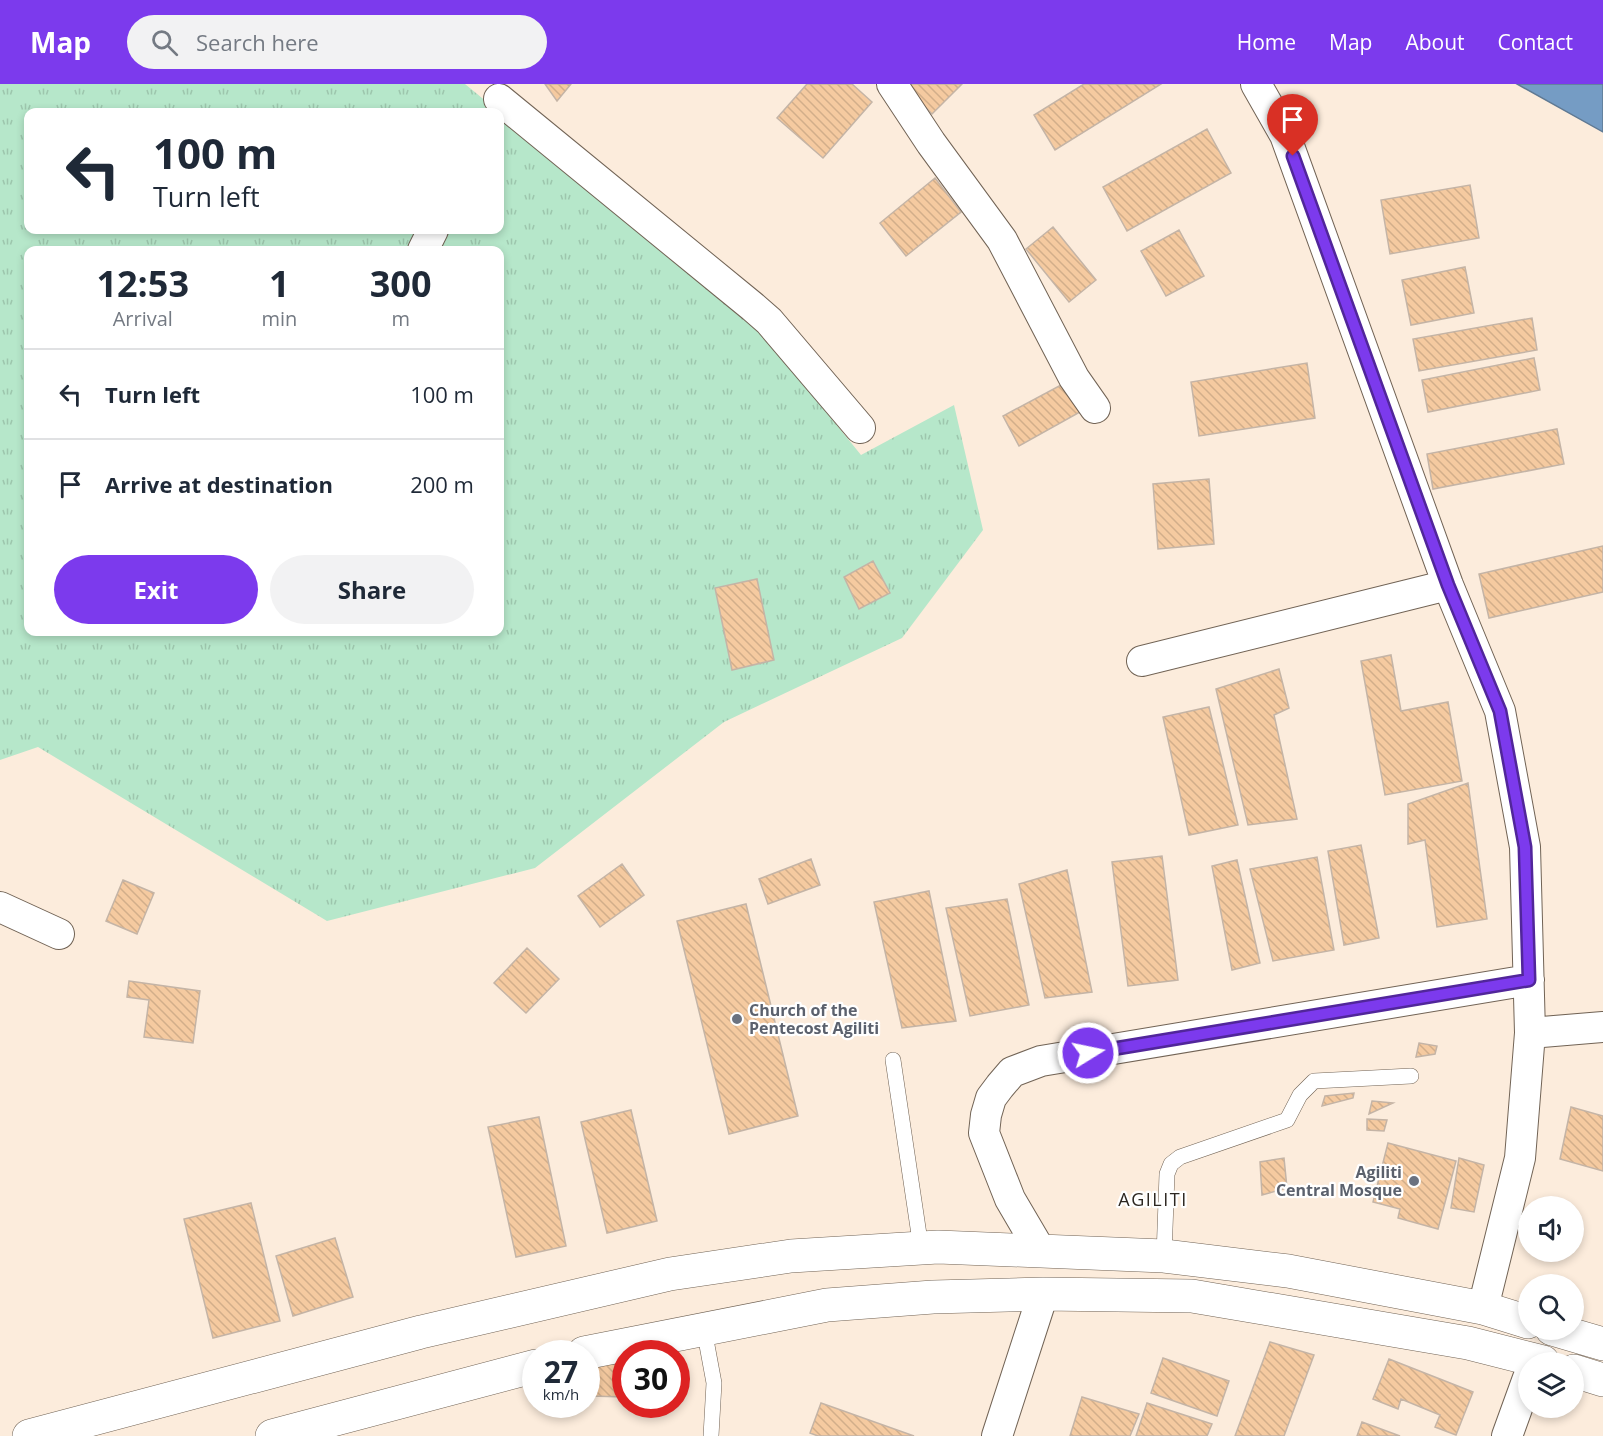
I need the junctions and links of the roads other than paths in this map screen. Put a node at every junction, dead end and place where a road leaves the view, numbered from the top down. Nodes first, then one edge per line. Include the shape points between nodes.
1 (892, 84) edge
2 (1256, 84) edge
3 (499, 98) edge
4 (1095, 408) dead end
5 (860, 428) dead end
6 (1448, 585) junction
7 (1142, 661) dead end
8 (0, 907) edge
9 (59, 934) dead end
10 (1529, 980) junction
11 (1603, 1027) edge
12 (1530, 1033) junction
13 (893, 1060) dead end
14 (1411, 1076) dead end
15 (921, 1248) junction
16 (1040, 1250) junction
17 (1164, 1256) junction
18 (1043, 1294) junction
19 (1483, 1308) junction
20 (1518, 1319) edge
21 (704, 1329) junction
22 (1584, 1338) edge
23 (1603, 1344) edge
24 (600, 1350) edge
25 (1518, 1359) edge
26 (522, 1370) edge
27 (1584, 1374) edge
28 (1603, 1380) edge
29 (1518, 1408) edge
30 (29, 1436) edge
31 (272, 1436) edge
32 (711, 1436) edge
33 (997, 1436) edge
34 (1507, 1436) edge

1 - 4 street via 1002,240 1074,378
2 - 6 street via 1285,135
3 - 5 street via 769,321
6 - 7 street
6 - 10 street via 1500,711 1525,847
8 - 9 street
10 - 12 street
10 - 16 street via 1041,1061 1012,1072 991,1098 984,1133 1011,1198
11 - 12 street
12 - 19 street via 1520,1158
13 - 15 lane
14 - 17 lane via 1314,1082 1300,1095 1287,1120 1180,1157 1167,1174
15 - 16 street
15 - 30 street via 791,1256 670,1274 421,1332
16 - 17 street
17 - 19 street via 1288,1271
18 - 21 street via 827,1305
18 - 25 street via 1192,1296 1468,1343
18 - 33 street
19 - 20 street
21 - 24 street
21 - 32 lane via 714,1383
22 - 23 street
26 - 31 street
27 - 28 street
29 - 34 street

